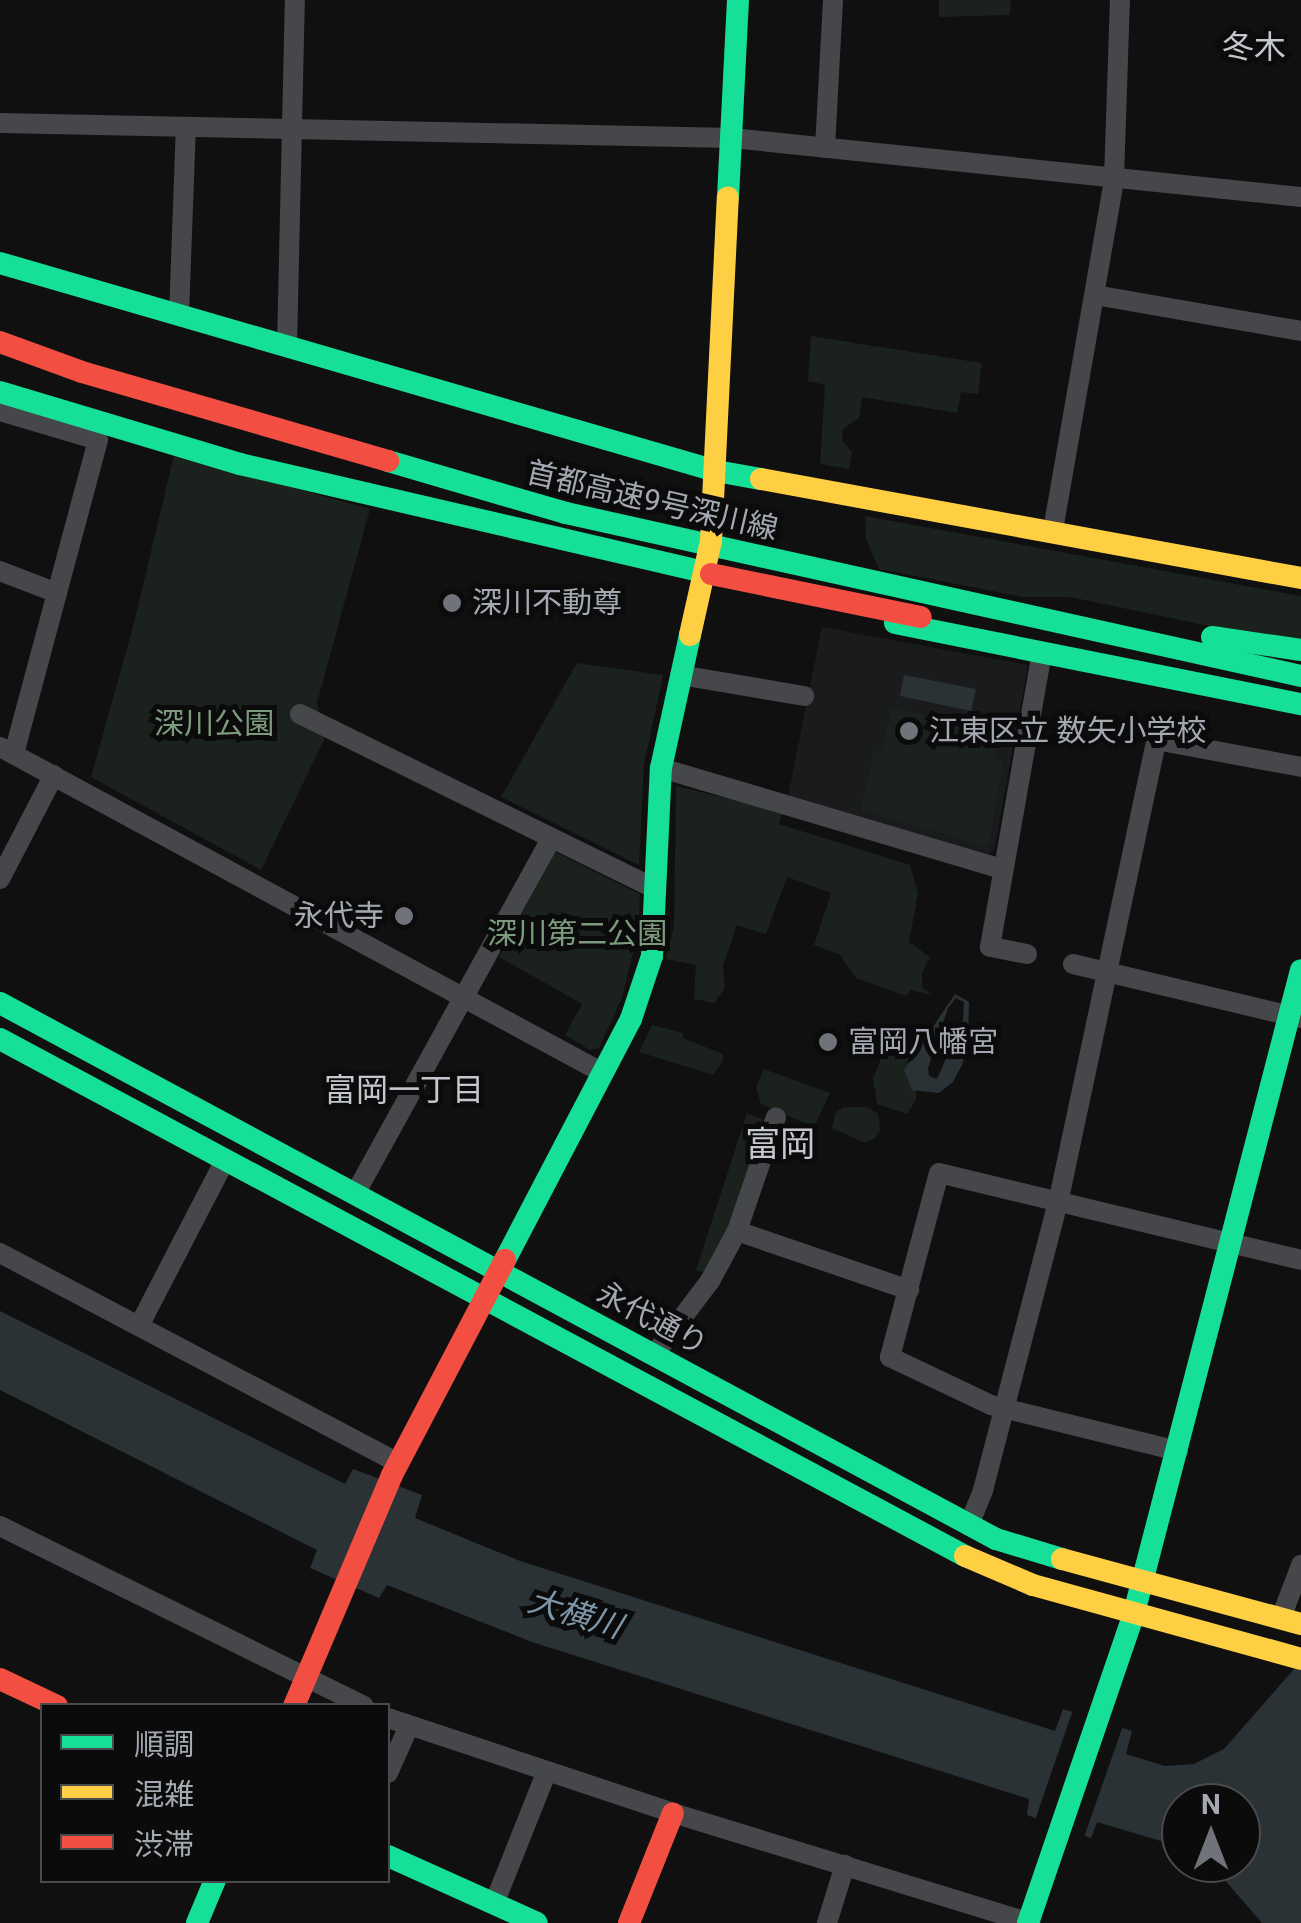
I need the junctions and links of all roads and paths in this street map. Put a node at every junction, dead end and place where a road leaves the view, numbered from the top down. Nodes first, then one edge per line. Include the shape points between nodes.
1 (295, 0) edge
2 (738, 0) edge
3 (832, 0) edge
4 (1120, 0) edge
5 (0, 123) edge
6 (186, 126) junction
7 (292, 129) junction
8 (732, 138) junction
9 (826, 148) junction
10 (1114, 179) junction
11 (1301, 197) edge
12 (0, 263) edge
13 (1095, 296) junction
14 (179, 315) junction
15 (1301, 331) edge
16 (0, 342) edge
17 (287, 346) junction
18 (0, 368) edge
19 (0, 392) edge
20 (0, 411) edge
21 (340, 448) junction
22 (716, 471) junction
23 (1054, 530) junction
24 (0, 571) edge
25 (1301, 578) edge
26 (57, 592) junction
27 (840, 602) junction
28 (1162, 647) junction
29 (1301, 650) edge
30 (1040, 662) dead end
31 (680, 675) junction
32 (1301, 676) edge
33 (1301, 687) edge
34 (804, 696) dead end
35 (1301, 704) edge
36 (300, 714) dead end
37 (7, 751) edge
38 (1301, 767) edge
39 (661, 768) junction
40 (54, 775) junction
41 (551, 839) junction
42 (1003, 869) junction
43 (0, 878) edge
44 (656, 889) junction
45 (1027, 954) dead end
46 (1072, 964) dead end
47 (1301, 970) edge
48 (1107, 971) junction
49 (465, 995) junction
50 (0, 1003) edge
51 (1295, 1017) edge
52 (0, 1039) edge
53 (603, 1073) junction
54 (776, 1117) dead end
55 (226, 1160) junction
56 (355, 1194) junction
57 (1058, 1203) junction
58 (738, 1231) junction
59 (1232, 1244) junction
60 (0, 1253) edge
61 (1301, 1260) edge
62 (500, 1272) junction
63 (909, 1290) junction
64 (486, 1300) junction
65 (139, 1326) junction
66 (654, 1354) junction
67 (1005, 1409) junction
68 (1178, 1451) junction
69 (395, 1469) junction
70 (970, 1525) junction
71 (0, 1526) edge
72 (1301, 1566) edge
73 (1142, 1583) junction
74 (1134, 1612) junction
75 (1291, 1621) edge
76 (1300, 1659) edge
77 (306, 1676) junction
78 (0, 1680) edge
79 (50, 1703) edge
80 (295, 1703) edge
81 (358, 1703) edge
82 (390, 1719) edge
83 (408, 1728) junction
84 (390, 1768) edge
85 (547, 1771) junction
86 (673, 1813) junction
87 (390, 1857) edge
88 (845, 1865) junction
89 (214, 1883) edge
90 (494, 1904) junction
91 (196, 1923) edge
92 (537, 1923) edge
93 (629, 1923) edge
94 (826, 1923) edge
95 (1029, 1923) edge

1 - 7 street
2 - 8 main road
3 - 9 street
4 - 10 street
5 - 6 street
6 - 7 street
6 - 14 street
7 - 8 street
7 - 17 street
8 - 9 street
8 - 22 main road
9 - 10 street
10 - 11 street
10 - 13 street
12 - 14 main road
13 - 15 street
13 - 23 street
14 - 17 main road
16 - 21 main road, 首都高速9号深川線
17 - 22 main road
18 - 21 main road via 270,448
19 - 27 main road, 首都高速9号深川線 via 240,464
20 - 26 street via 98,440
21 - 28 main road, 首都高速9号深川線 via 566,513
22 - 23 main road
22 - 31 main road via 708,560
23 - 25 main road
24 - 26 street
26 - 37 street
27 - 33 main road, 首都高速9号深川線
27 - 35 main road via 897,624
28 - 29 main road via 1198,637
28 - 32 main road, 首都高速9号深川線
30 - 42 street
31 - 34 street
31 - 39 main road
36 - 41 street
37 - 40 street
38 - 48 street via 1156,740
39 - 42 street
39 - 44 main road
40 - 43 street
40 - 49 street
41 - 44 street
41 - 49 street
42 - 45 street via 990,947
44 - 53 main road via 656,930 644,986
46 - 48 street
47 - 51 main road
48 - 51 street
48 - 57 street
49 - 53 street
49 - 56 street
50 - 56 main road, 永代通り
51 - 59 main road
52 - 55 main road, 永代通り
53 - 62 main road
54 - 58 street
55 - 64 main road, 永代通り
55 - 65 street
56 - 62 main road, 永代通り
57 - 59 street
57 - 63 street via 939,1173
57 - 67 street
58 - 63 street
58 - 66 street
59 - 61 street
59 - 68 main road
60 - 65 street
62 - 64 main road
62 - 66 main road, 永代通り
63 - 67 street via 890,1358
64 - 69 main road
64 - 74 main road, 永代通り via 983,1566
65 - 69 street
66 - 70 main road, 永代通り
67 - 68 street
67 - 70 street
68 - 73 main road
69 - 77 main road
70 - 73 main road, 永代通り via 1027,1551
71 - 77 street
72 - 75 street
73 - 74 main road
73 - 75 main road, 永代通り
74 - 76 main road, 永代通り
74 - 95 main road
77 - 80 main road
77 - 81 street
78 - 79 main road
82 - 83 street
83 - 84 street
83 - 85 street
85 - 86 street
85 - 90 street
86 - 88 street
86 - 93 main road
87 - 90 main road
88 - 94 street
88 - 95 street
89 - 91 main road
90 - 92 main road

